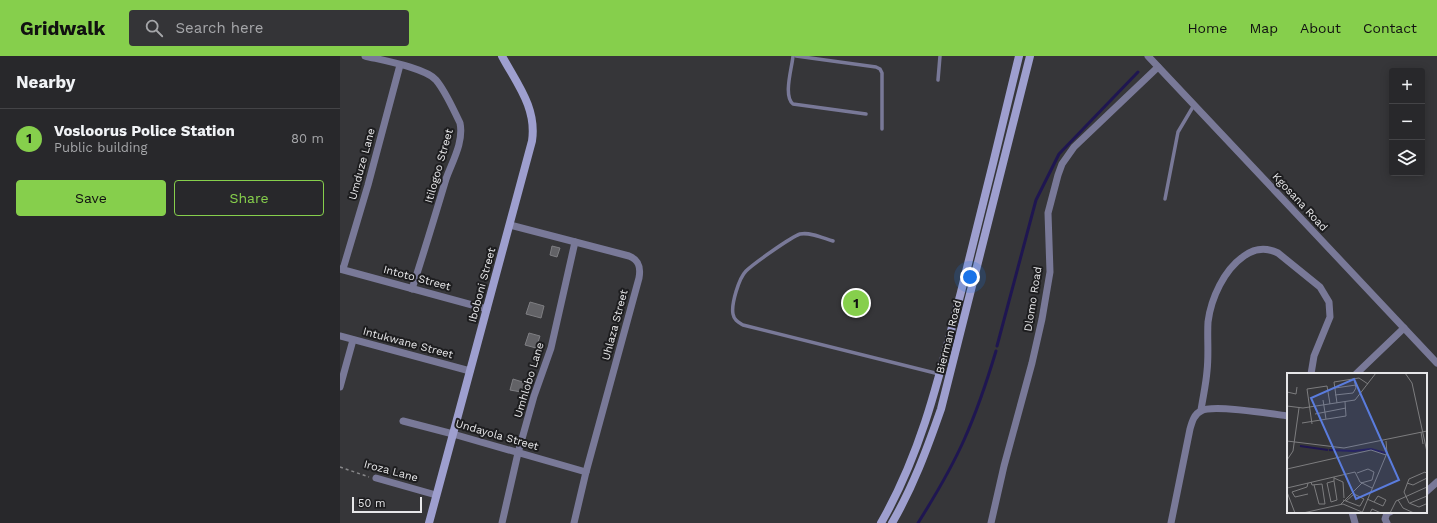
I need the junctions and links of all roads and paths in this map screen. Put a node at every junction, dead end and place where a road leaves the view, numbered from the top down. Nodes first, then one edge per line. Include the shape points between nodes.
1 (365, 56) edge
2 (502, 56) edge
3 (795, 56) edge
4 (940, 56) edge
5 (1019, 56) edge
6 (1030, 56) edge
7 (1148, 56) edge
8 (400, 65) junction
9 (1158, 67) junction
10 (938, 80) dead end
11 (1194, 105) junction
12 (866, 114) dead end
13 (882, 129) dead end
14 (1165, 199) dead end
15 (510, 225) junction
16 (833, 241) dead end
17 (575, 242) junction
18 (341, 269) edge
19 (412, 289) junction
20 (487, 309) junction
21 (1404, 328) junction
22 (340, 336) edge
23 (353, 340) junction
24 (1437, 363) edge
25 (470, 371) junction
26 (1311, 373) edge
27 (1357, 373) edge
28 (940, 374) junction
29 (340, 388) edge
30 (1202, 410) junction
31 (1287, 416) edge
32 (403, 421) dead end
33 (453, 434) junction
34 (518, 453) junction
35 (340, 467) edge
36 (586, 472) junction
37 (376, 478) joint
38 (1437, 482) edge
39 (1427, 491) edge
40 (436, 495) junction
41 (1352, 513) edge
42 (1388, 513) edge
43 (429, 523) edge
44 (502, 523) edge
45 (574, 523) edge
46 (881, 523) edge
47 (892, 523) edge
48 (992, 523) edge
49 (1171, 523) edge
50 (1355, 523) edge
51 (1386, 523) edge

1 - 8 street, Itilogoo Street
2 - 15 main road, Iboboni Street via 530,108 533,124 532,142
3 - 12 lane via 787,95 789,101 793,104
3 - 13 lane via 880,69
4 - 10 lane
5 - 28 main road, Bierman Road
6 - 47 main road, Bierman Road via 941,409 915,478
7 - 9 street, Kgosana Road
8 - 18 street, Umduze Lane via 368,185
8 - 19 street, Itilogoo Street via 427,73 435,79 462,128
9 - 11 street, Kgosana Road
9 - 48 street, Dlomo Road via 1074,147 1062,164 1048,213 1050,272 1042,319
11 - 14 lane via 1178,132
11 - 21 street, Kgosana Road
15 - 17 street, Uhlaza Street
15 - 20 main road, Iboboni Street
16 - 28 lane via 812,234 799,235 750,266 738,284 733,308 733,315 737,321 743,325
17 - 34 street, Umhlobo Lane via 551,348
17 - 36 street, Uhlaza Street via 634,258 641,271
18 - 19 street, Intoto Street
19 - 20 street, Intoto Street
20 - 25 main road, Iboboni Street
21 - 24 street, Kgosana Road
21 - 27 street
22 - 23 street, Intukwane Street
23 - 25 street, Intukwane Street
23 - 29 street
25 - 33 main road, Iboboni Street
26 - 30 street via 1314,356 1330,317 1329,302 1320,287 1278,253 1273,250 1256,249 1235,264 1217,291 1212,305 1208,322 1207,371
28 - 46 main road, Bierman Road via 927,421 910,464
30 - 31 street via 1215,408
30 - 49 street via 1192,421
32 - 33 street, Undayola Street
33 - 34 street, Undayola Street
33 - 40 main road, Iboboni Street
34 - 36 street, Undayola Street
34 - 44 street, Umhlobo Lane
35 - 37 path, Iroza Lane
36 - 45 street, Uhlaza Street
37 - 40 street, Iroza Lane
38 - 39 street
40 - 43 main road, Iboboni Street
41 - 50 street
42 - 51 street

